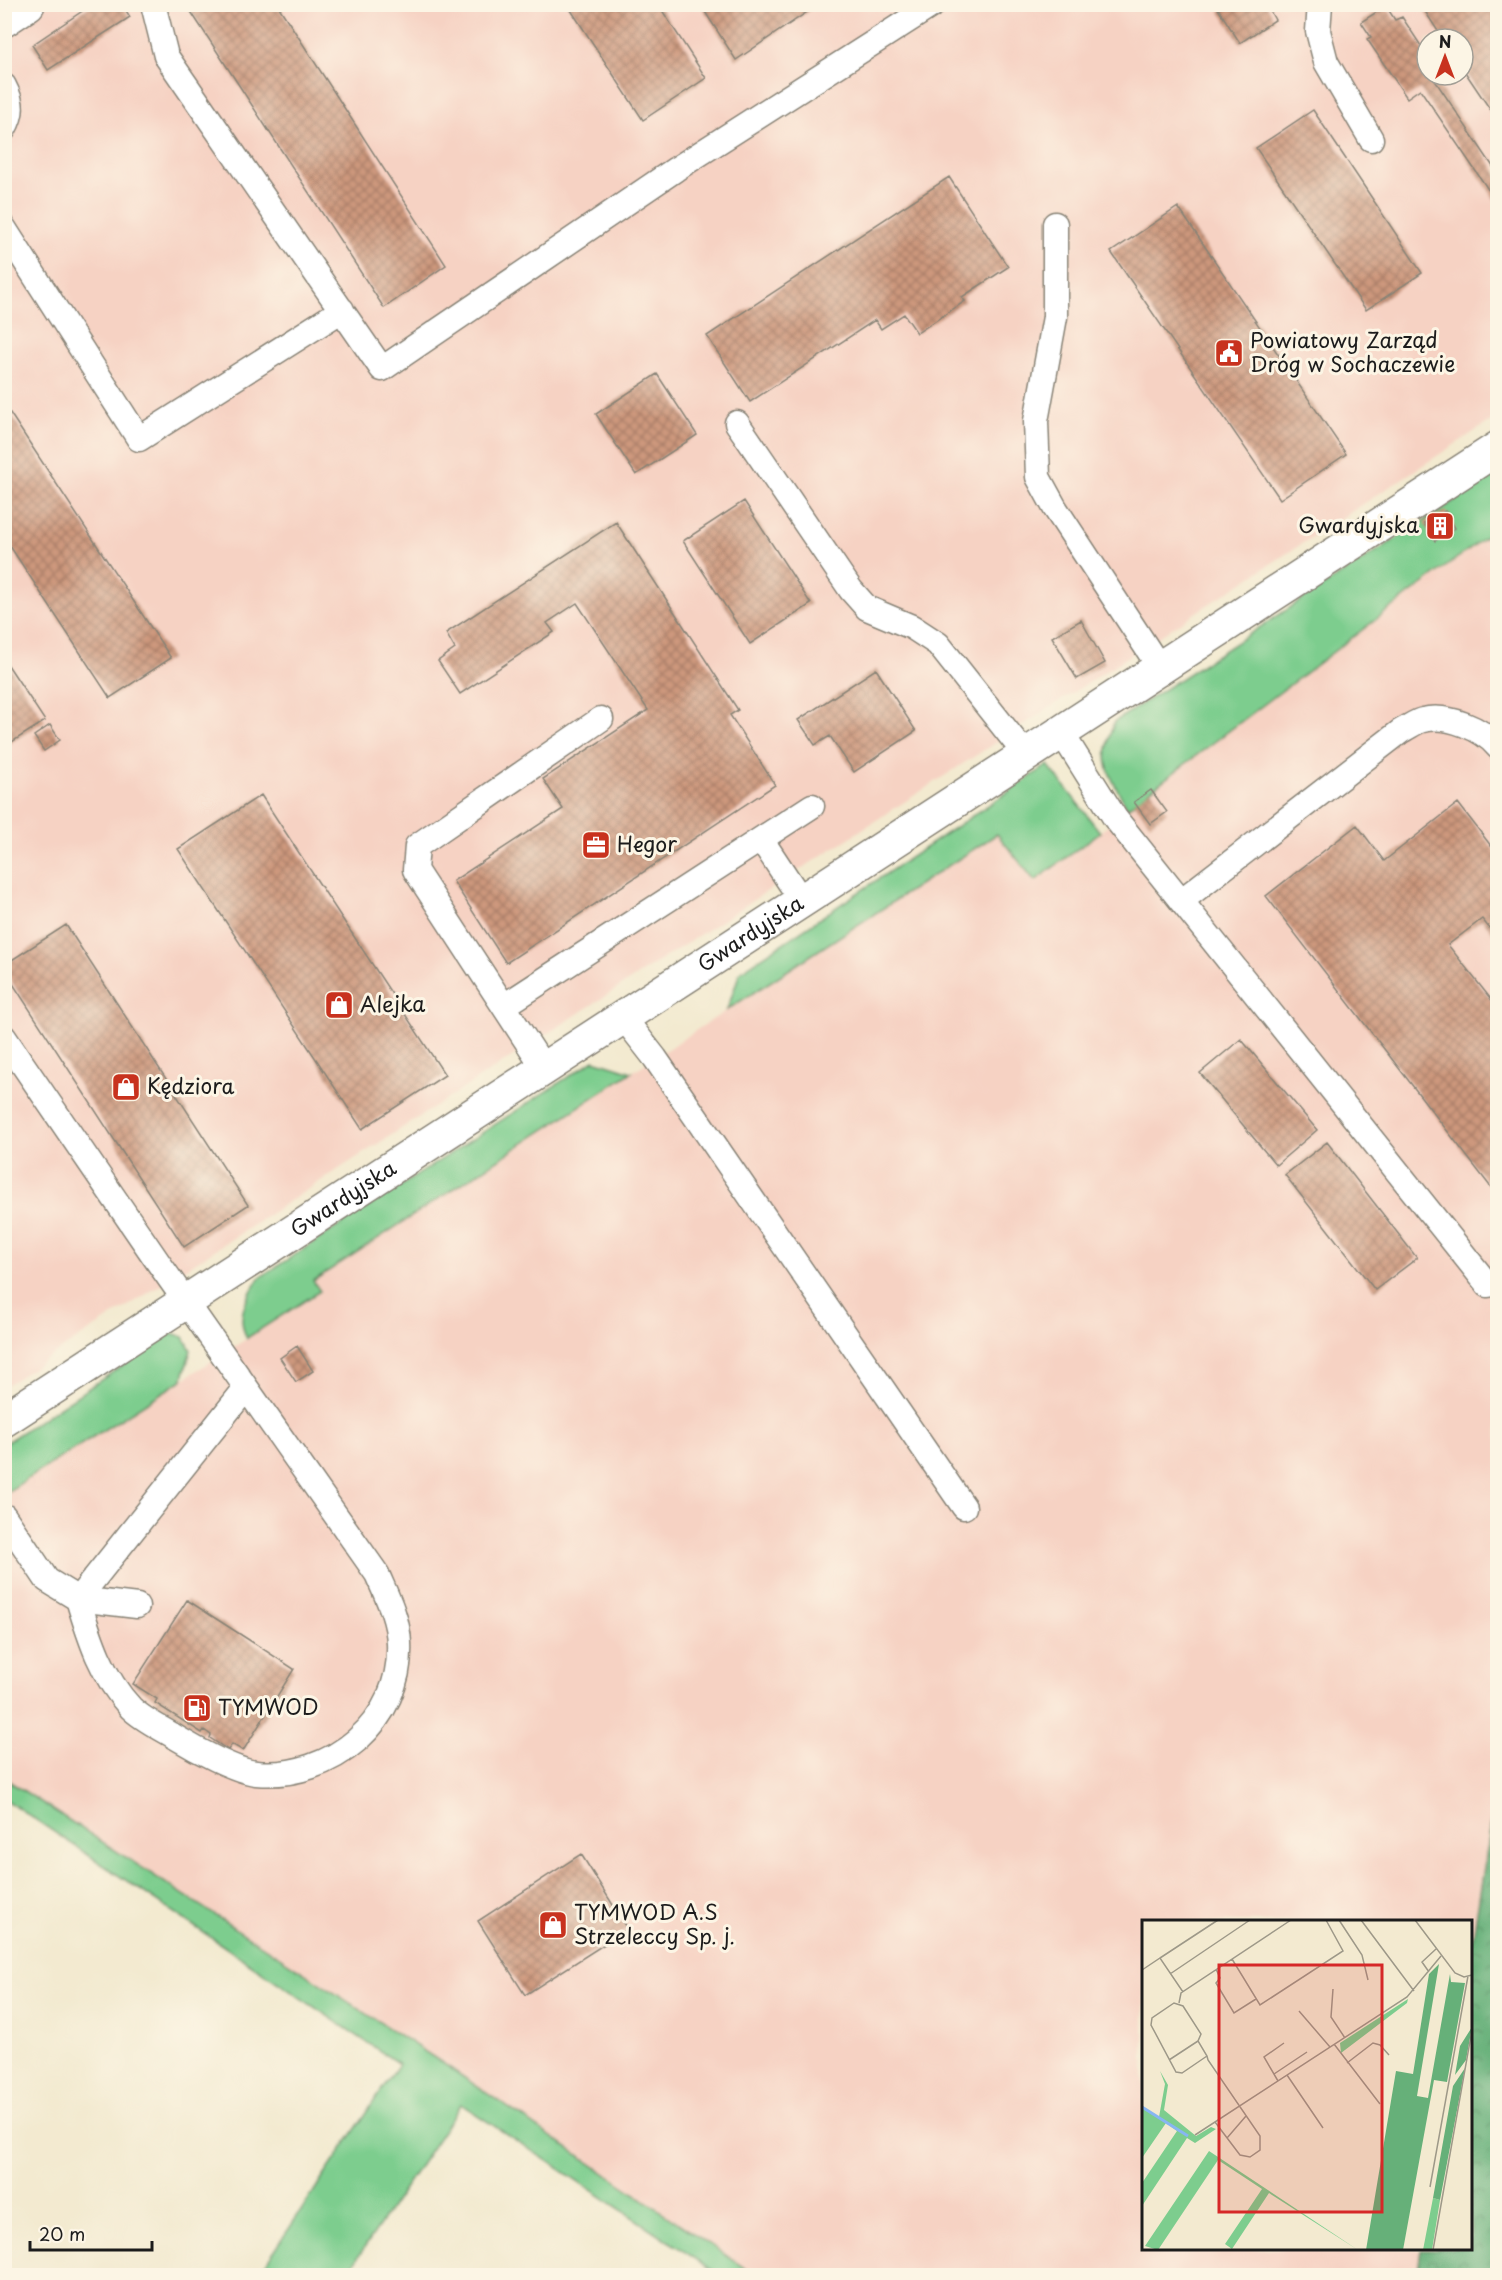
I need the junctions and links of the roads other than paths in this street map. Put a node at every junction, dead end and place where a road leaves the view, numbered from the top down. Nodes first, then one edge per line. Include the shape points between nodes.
1 (28, 4) edge
2 (153, 4) edge
3 (934, 4) edge
4 (1320, 4) edge
5 (4, 20) edge
6 (4, 86) edge
7 (4, 129) edge
8 (1371, 139) dead end
9 (1055, 224) dead end
10 (4, 228) edge
11 (342, 310) junction
12 (737, 423) dead end
13 (1497, 448) edge
14 (1160, 668) junction
15 (601, 719) dead end
16 (1061, 732) junction
17 (1497, 747) edge
18 (1026, 755) junction
19 (812, 806) dead end
20 (761, 839) junction
21 (802, 901) junction
22 (1181, 901) junction
23 (504, 1006) junction
24 (624, 1017) junction
25 (4, 1037) edge
26 (544, 1068) junction
27 (1488, 1285) dead end
28 (186, 1301) junction
29 (246, 1388) junction
30 (4, 1420) edge
31 (963, 1507) dead end
32 (4, 1516) edge
33 (78, 1599) junction
34 (137, 1606) dead end

1 - 5 street
2 - 11 lane via 166,56
3 - 11 lane via 675,169 382,369
4 - 8 lane via 1318,31 1326,62
6 - 7 lane via 11,99 12,115
9 - 14 lane via 1055,317 1036,421 1038,477
10 - 11 lane via 139,439
12 - 18 lane via 851,590 867,608 912,627 938,644
13 - 14 street, Gwardyjska
14 - 16 street, Gwardyjska
15 - 23 lane via 417,846 415,870
16 - 18 street, Gwardyjska
16 - 22 lane via 1115,818
17 - 22 lane via 1487,734 1461,724 1423,719 1401,731
18 - 21 street, Gwardyjska
19 - 20 lane
20 - 21 lane
20 - 23 lane
21 - 24 street, Gwardyjska
22 - 27 lane
23 - 26 lane
24 - 26 street, Gwardyjska
24 - 31 lane
25 - 28 lane
26 - 28 street, Gwardyjska
28 - 29 lane
28 - 30 street, Gwardyjska
29 - 33 lane
29 - 33 lane via 377,1574 396,1617 400,1645 393,1686 370,1728 331,1759 289,1773 254,1773 199,1751 133,1710 111,1683 92,1648
32 - 33 lane via 47,1580
33 - 34 lane

